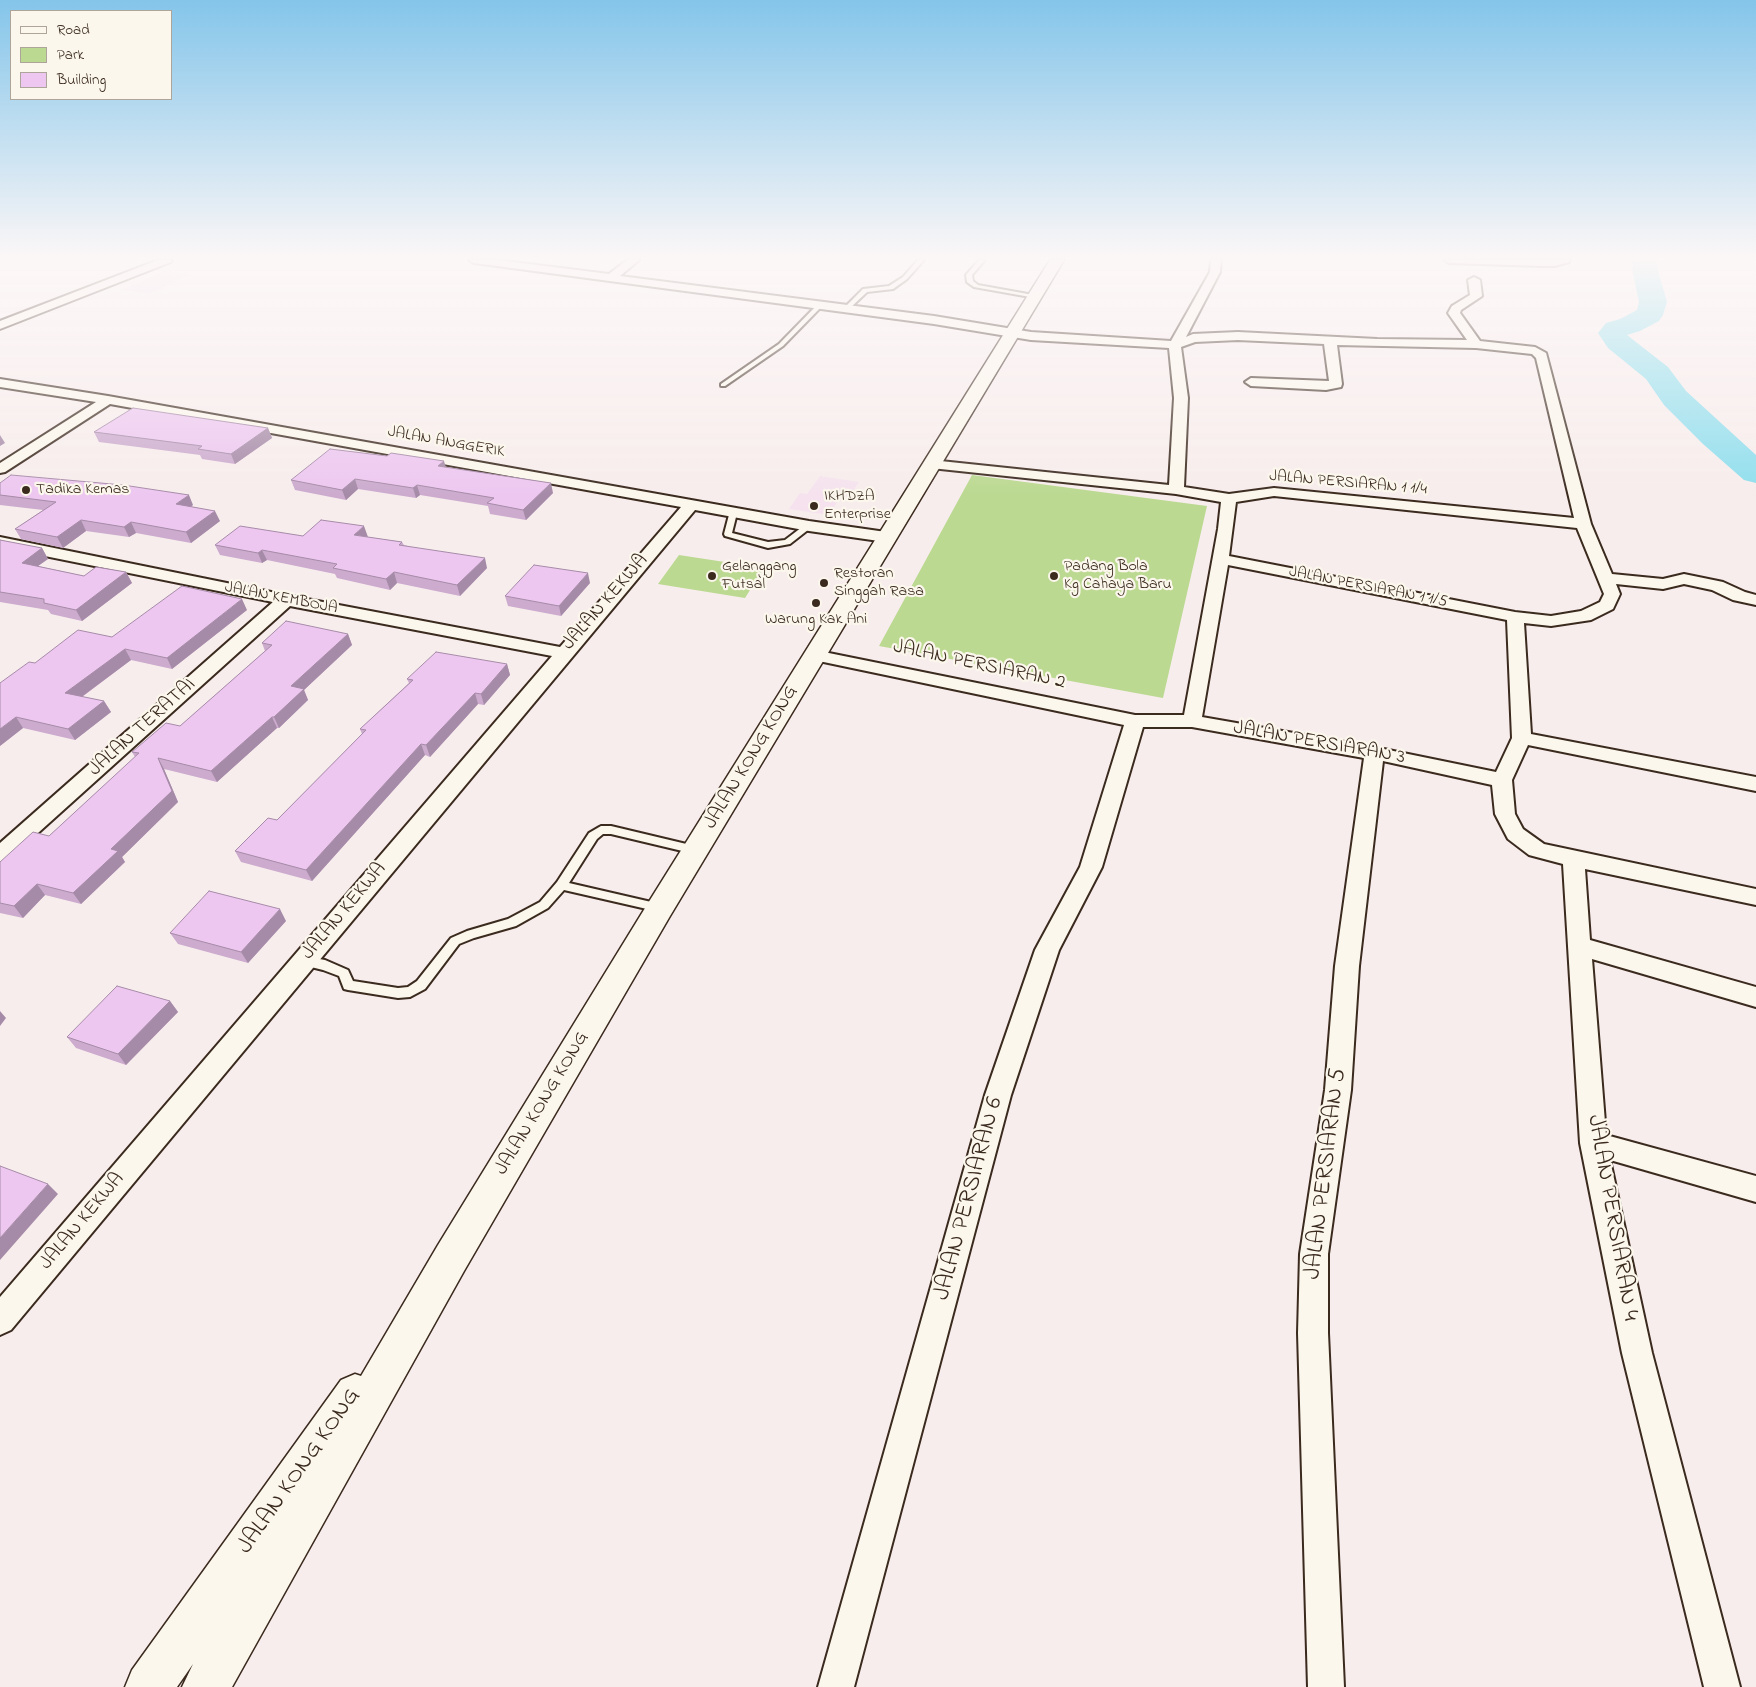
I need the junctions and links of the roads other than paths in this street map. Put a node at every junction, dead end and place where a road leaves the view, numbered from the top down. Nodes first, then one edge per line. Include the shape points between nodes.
1 (787, 339) edge
2 (1010, 339) edge
3 (1091, 339) edge
4 (1178, 339) edge
5 (1191, 339) edge
6 (1288, 339) edge
7 (1472, 339) edge
8 (1330, 341) junction
9 (1476, 344) junction
10 (1175, 345) junction
11 (1251, 382) dead end
12 (0, 383) edge
13 (723, 385) dead end
14 (108, 400) junction
15 (931, 464) junction
16 (0, 469) edge
17 (1176, 490) junction
18 (1229, 499) junction
19 (691, 505) junction
20 (734, 513) junction
21 (1583, 524) junction
22 (808, 526) junction
23 (886, 537) junction
24 (0, 542) edge
25 (1220, 559) junction
26 (1606, 578) junction
27 (286, 600) junction
28 (1756, 600) edge
29 (1515, 617) junction
30 (563, 653) junction
31 (814, 655) junction
32 (1192, 721) junction
33 (1135, 722) junction
34 (1522, 738) junction
35 (1374, 753) junction
36 (1502, 780) junction
37 (1756, 784) edge
38 (695, 850) junction
39 (0, 855) edge
40 (1573, 859) junction
41 (561, 885) junction
42 (1756, 897) edge
43 (660, 908) junction
44 (1579, 946) junction
45 (303, 962) junction
46 (1756, 997) edge
47 (1593, 1143) junction
48 (1756, 1189) edge
49 (451, 1258) junction
50 (0, 1320) edge
51 (149, 1687) edge
52 (206, 1687) edge
53 (836, 1687) edge
54 (1326, 1687) edge
55 (1722, 1687) edge

1 - 13 lane
2 - 15 main road, JALAN KONG KONG
3 - 10 street
4 - 10 street
5 - 10 street
6 - 8 street
7 - 9 street
8 - 9 street
8 - 11 street via 1336,384
9 - 21 street, JALAN PERSIARAN 1 1/5 via 1524,348 1542,356
10 - 17 street via 1181,398
12 - 14 street, JALAN ANGGERIK
14 - 16 street
14 - 19 street, JALAN ANGGERIK
15 - 17 street, JALAN PERSIARAN 1 1/4
15 - 23 main road, JALAN KONG KONG
17 - 18 street, JALAN PERSIARAN 1 1/4
18 - 21 street, JALAN PERSIARAN 1 1/4 via 1274,492
18 - 25 street
19 - 20 street, JALAN ANGGERIK
19 - 30 street, JALAN KEKWA
20 - 22 street, JALAN ANGGERIK
20 - 22 lane via 728,534 768,545 787,542
21 - 26 street, JALAN PERSIARAN 1 1/5
22 - 23 street, JALAN ANGGERIK
23 - 31 main road, JALAN KONG KONG
24 - 27 street, JALAN KEMBOJA
25 - 29 street, JALAN PERSIARAN 1 1/5
25 - 32 street
26 - 28 street via 1663,584 1684,579 1717,586
26 - 29 street, JALAN PERSIARAN 1 1/5 via 1612,594 1607,605 1585,616 1551,621
27 - 30 street, JALAN KEMBOJA
27 - 39 street, JALAN TERATAI
29 - 34 street
30 - 45 street, JALAN KEKWA
31 - 33 street, JALAN PERSIARAN 2
31 - 38 main road, JALAN KONG KONG
32 - 33 street, JALAN PERSIARAN 3
32 - 35 street, JALAN PERSIARAN 3
33 - 53 street, JALAN PERSIARAN 6 via 1091,867 1048,950 998,1095
34 - 36 street
34 - 37 street
35 - 36 street, JALAN PERSIARAN 3
35 - 54 street, JALAN PERSIARAN 5 via 1348,957 1338,1090 1314,1254 1313,1333
36 - 40 street via 1505,814 1515,834 1537,850
38 - 41 lane via 601,830 593,836
38 - 43 main road, JALAN KONG KONG
40 - 42 street
40 - 44 street, JALAN PERSIARAN 4
41 - 43 lane
41 - 45 lane via 544,905 528,916 456,941 421,985 410,992 348,985 344,973 325,965
43 - 49 main road, JALAN KONG KONG
44 - 46 street
44 - 47 street, JALAN PERSIARAN 4
45 - 50 street, JALAN KEKWA
47 - 48 street
47 - 55 street, JALAN PERSIARAN 4 via 1637,1353
49 - 51 main road, JALAN KONG KONG
49 - 52 main road, JALAN KONG KONG

